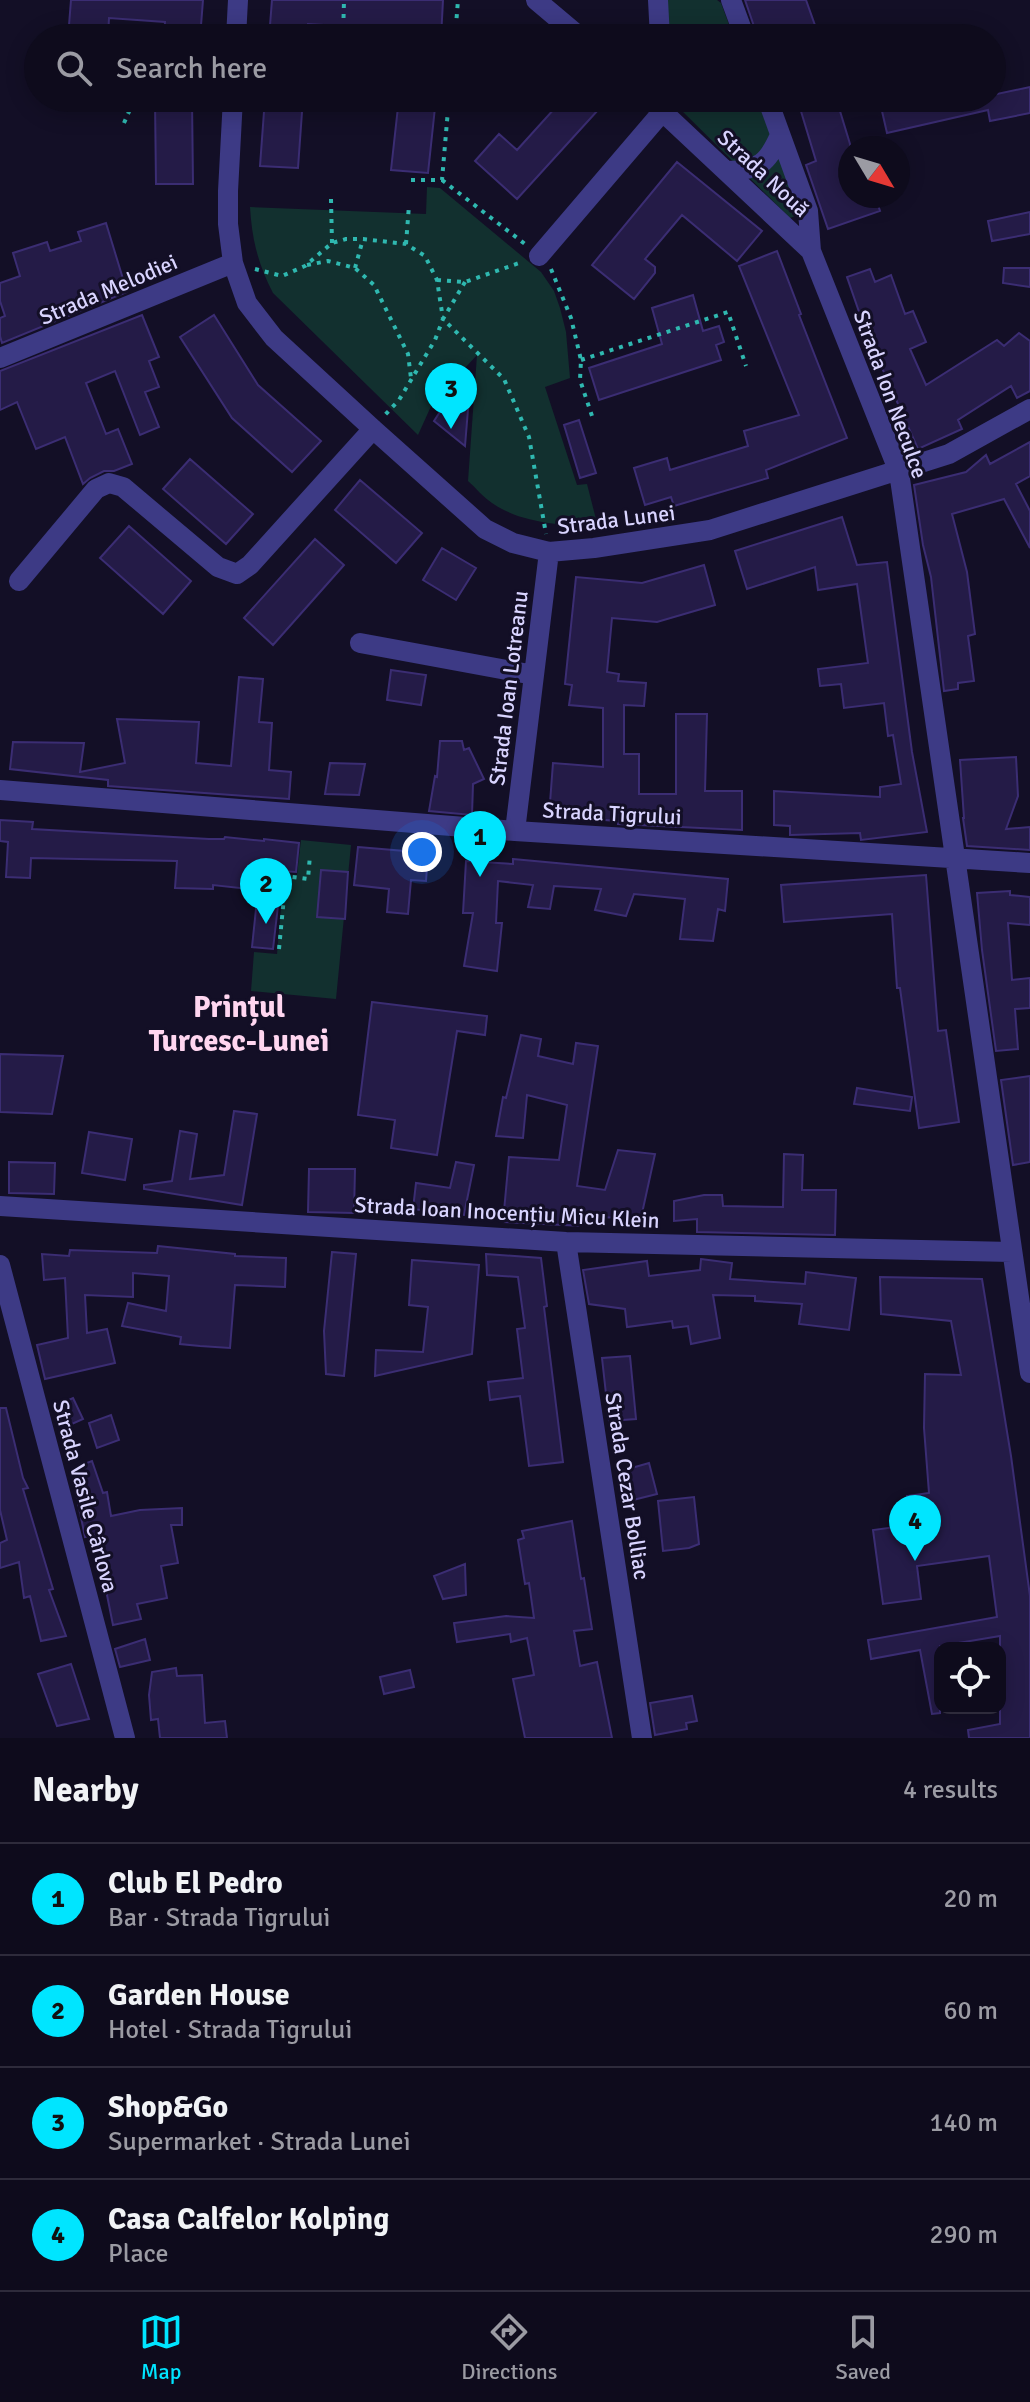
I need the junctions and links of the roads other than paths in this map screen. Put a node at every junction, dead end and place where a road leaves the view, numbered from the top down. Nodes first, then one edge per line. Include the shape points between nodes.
1 (238, 0) edge
2 (536, 0) edge
3 (658, 0) edge
4 (731, 0) edge
5 (237, 24) edge
6 (564, 24) edge
7 (659, 24) edge
8 (740, 24) edge
9 (232, 112) edge
10 (650, 112) edge
11 (668, 112) edge
12 (772, 112) edge
13 (780, 135) junction
14 (728, 171) junction
15 (811, 251) junction
16 (539, 256) road end
17 (233, 263) junction
18 (0, 358) edge
19 (1030, 409) edge
20 (373, 429) junction
21 (899, 472) junction
22 (549, 552) junction
23 (19, 581) dead end
24 (360, 643) dead end
25 (534, 675) junction
26 (0, 790) edge
27 (515, 831) junction
28 (955, 858) junction
29 (1030, 863) edge
30 (0, 1206) edge
31 (566, 1242) junction
32 (1012, 1252) junction
33 (0, 1265) edge
34 (1030, 1373) edge
35 (125, 1738) edge
36 (642, 1738) edge

1 - 5 street
2 - 6 street
3 - 7 street
4 - 8 street
9 - 17 street, Strada Lunei via 228,224
10 - 16 street
11 - 14 street, Strada Nouă
12 - 13 street, Strada Ion Neculce
13 - 14 street via 755,168
13 - 15 street, Strada Ion Neculce via 808,211
14 - 15 street, Strada Nouă
15 - 21 street, Strada Ion Neculce
17 - 18 street, Strada Melodiei
17 - 20 street, Strada Lunei via 247,303 274,338
19 - 21 street, Strada Lunei via 949,454
20 - 22 street, Strada Lunei via 485,529
20 - 23 street via 237,574 218,567 123,487 109,483 96,489
21 - 22 street, Strada Lunei via 710,530
21 - 28 street, Strada Ion Neculce
22 - 25 street, Strada Ioan Lotreanu
24 - 25 street
25 - 27 street, Strada Ioan Lotreanu
26 - 27 street, Strada Tigrului
27 - 28 street, Strada Tigrului
28 - 29 street, Strada Tigrului
28 - 32 street, Strada Ion Neculce
30 - 31 street, Strada Ioan Inocențiu Micu Klein
31 - 32 street, Strada Ioan Inocențiu Micu Klein
31 - 36 street, Strada Cezar Bolliac
32 - 34 street, Strada Ion Neculce
33 - 35 street, Strada Vasile Cârlova

